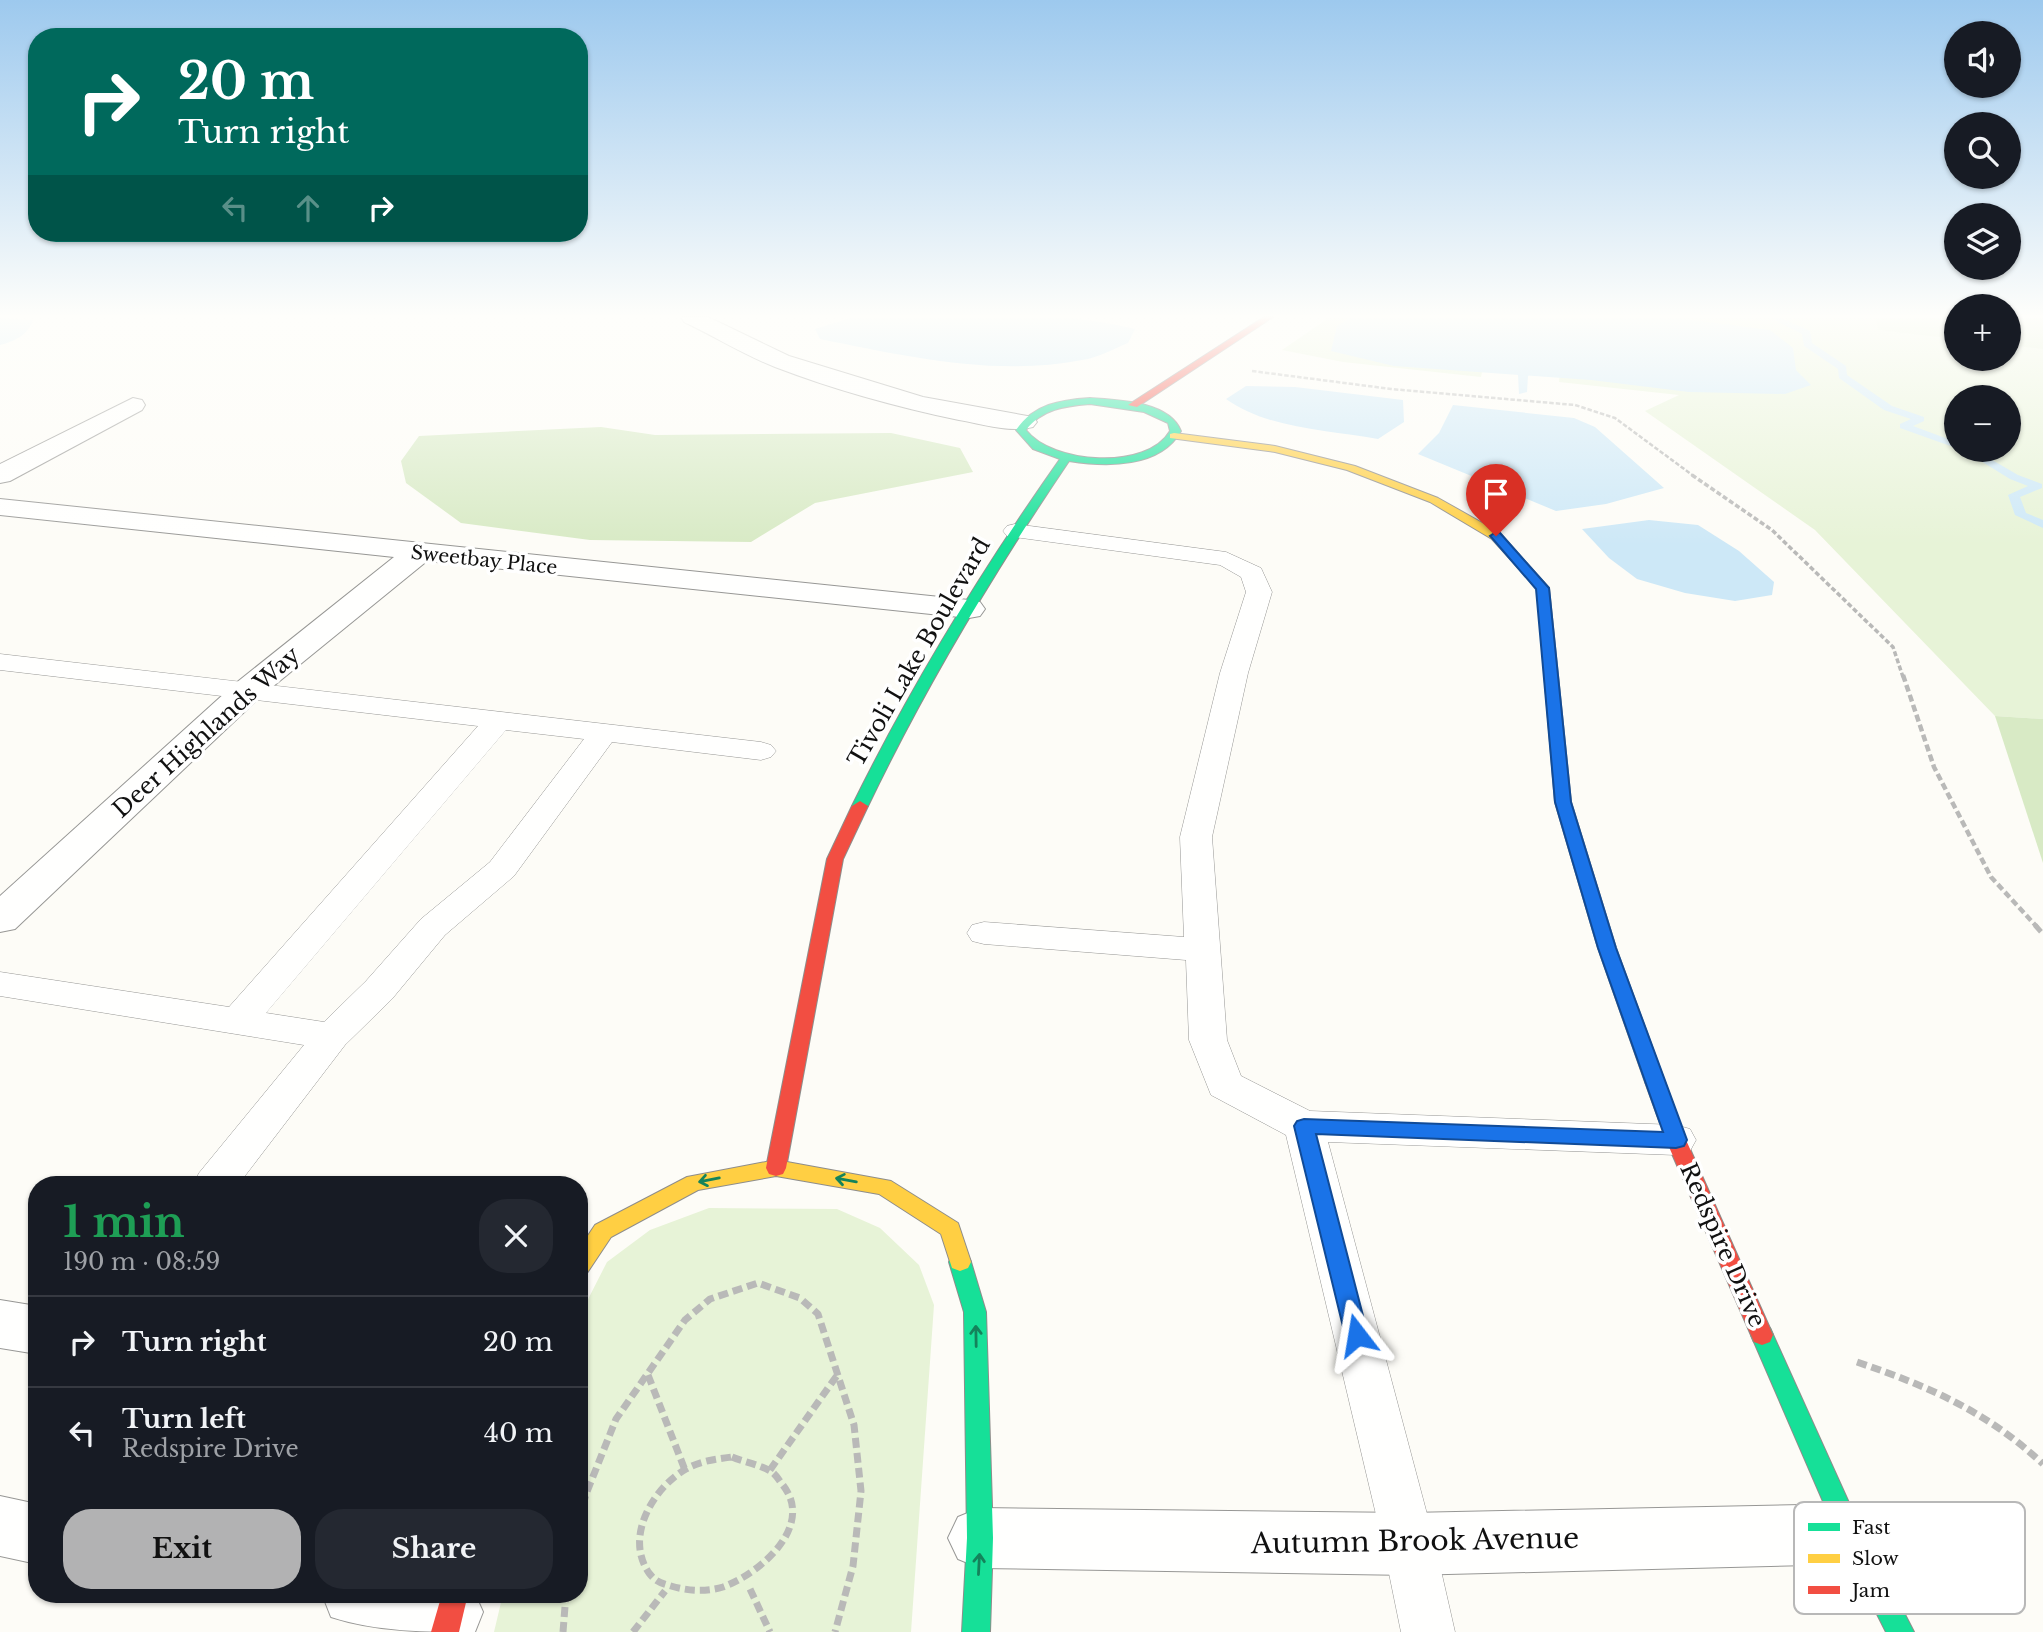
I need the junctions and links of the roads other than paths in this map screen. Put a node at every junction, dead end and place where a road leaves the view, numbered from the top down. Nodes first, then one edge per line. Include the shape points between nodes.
1 (882, 393) edge
2 (1151, 393) edge
3 (133, 405) dead end
4 (1133, 405) junction
5 (1024, 422) junction
6 (1174, 436) junction
7 (1066, 458) junction
8 (0, 475) edge
9 (0, 507) edge
10 (1015, 531) junction
11 (418, 553) junction
12 (969, 609) junction
13 (3, 665) edge
14 (248, 690) junction
15 (499, 720) junction
16 (604, 733) junction
17 (761, 751) dead end
18 (0, 919) edge
19 (984, 933) dead end
20 (1202, 950) junction
21 (0, 984) edge
22 (237, 1022) junction
23 (332, 1036) junction
24 (1304, 1126) junction
25 (1676, 1140) junction
26 (776, 1168) junction
27 (221, 1176) edge
28 (588, 1254) edge
29 (0, 1324) edge
30 (28, 1329) edge
31 (1836, 1502) edge
32 (0, 1526) edge
33 (28, 1532) edge
34 (1794, 1535) edge
35 (980, 1538) junction
36 (1409, 1544) junction
37 (399, 1603) edge
38 (450, 1613) edge
39 (1891, 1614) edge
40 (976, 1632) edge
41 (1428, 1632) edge
42 (1900, 1632) edge

1 - 5 street
2 - 4 street
3 - 8 street
4 - 5 street via 1068,403 1049,407
4 - 6 street via 1166,418 1174,426
5 - 7 street via 1021,430 1033,446
6 - 7 street via 1168,444 1136,457
6 - 25 street, Redspire Drive via 1275,449 1351,468 1434,500 1496,536 1543,588 1563,802 1607,948
7 - 10 street, Tivoli Lake Boulevard
9 - 11 street, Sweetbay Place
10 - 12 street, Tivoli Lake Boulevard
10 - 20 lane via 1226,559 1252,573 1259,592 1234,673 1196,837
11 - 12 street, Sweetbay Place
11 - 14 street, Deer Highlands Way
12 - 26 street, Tivoli Lake Boulevard via 891,739 835,859
13 - 14 lane
14 - 15 lane
14 - 18 street, Deer Highlands Way
15 - 16 lane
15 - 22 lane
16 - 17 lane
16 - 23 lane via 502,869 433,927
19 - 20 lane
20 - 24 lane via 1208,1040 1225,1085
21 - 22 lane
22 - 23 lane
23 - 27 lane
24 - 25 lane
24 - 36 lane
25 - 31 street, Redspire Drive
26 -> 28 street via 694,1183 603,1231
35 -> 26 street via 975,1312 950,1229 884,1187
29 - 30 street
32 - 33 street
34 - 36 street, Autumn Brook Avenue
35 - 36 street, Autumn Brook Avenue
40 -> 35 street
36 - 41 lane
37 - 38 street
39 - 42 street, Redspire Drive

